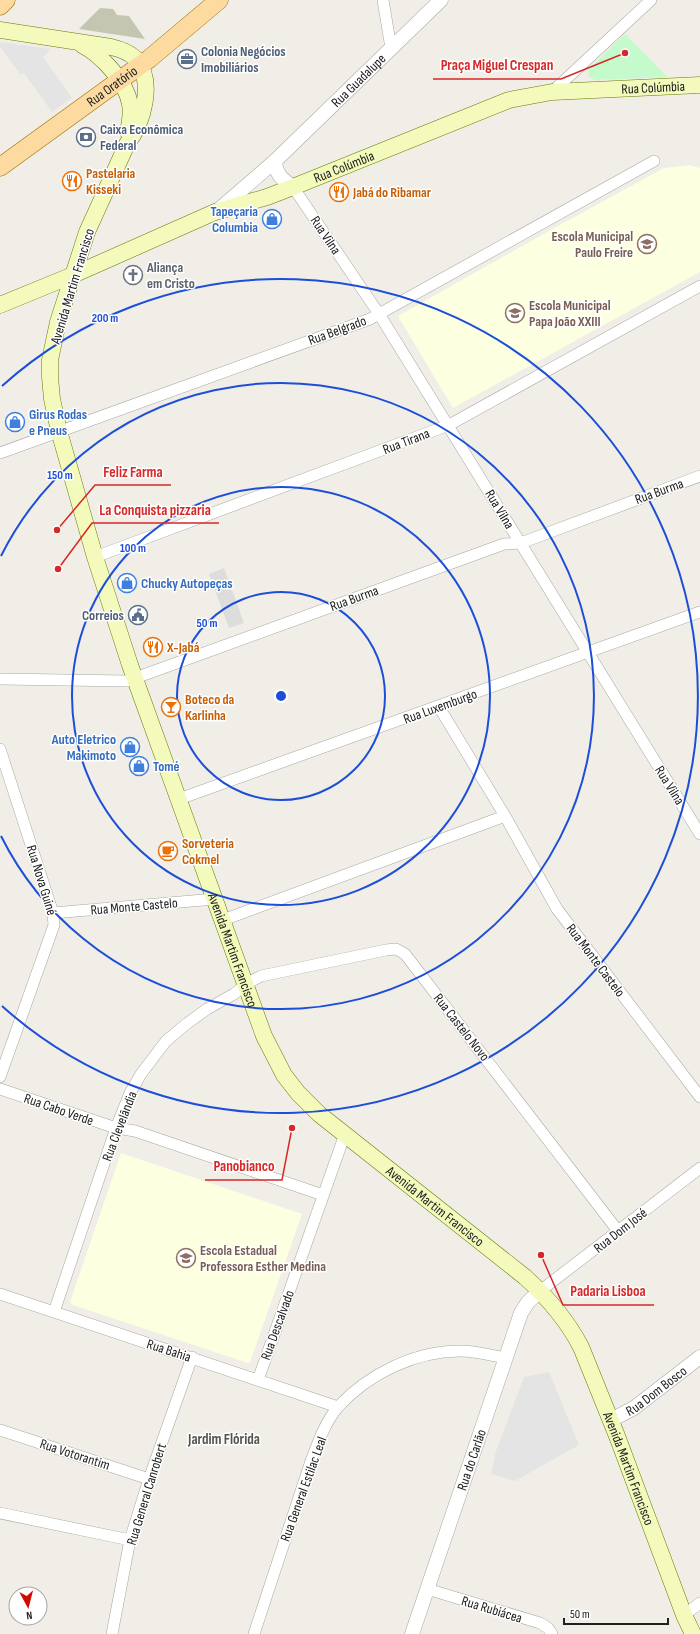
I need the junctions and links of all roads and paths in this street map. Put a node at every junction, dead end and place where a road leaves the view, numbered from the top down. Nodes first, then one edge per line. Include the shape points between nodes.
1 (6, 0) edge
2 (219, 0) edge
3 (383, 0) edge
4 (441, 0) edge
5 (651, 0) edge
6 (0, 6) edge
7 (0, 30) edge
8 (75, 41) junction
9 (392, 48) junction
10 (140, 66) junction
11 (119, 80) junction
12 (700, 85) edge
13 (552, 92) junction
14 (127, 144) junction
15 (275, 161) junction
16 (654, 161) dead end
17 (0, 167) edge
18 (293, 187) junction
19 (215, 212) junction
20 (73, 275) junction
21 (700, 286) edge
22 (0, 305) edge
23 (379, 314) junction
24 (449, 425) junction
25 (59, 431) junction
26 (0, 453) edge
27 (700, 476) edge
28 (521, 543) junction
29 (95, 557) junction
30 (700, 612) edge
31 (588, 653) junction
32 (0, 678) edge
33 (135, 678) junction
34 (439, 707) junction
35 (0, 749) edge
36 (179, 799) junction
37 (505, 816) junction
38 (700, 834) edge
39 (215, 899) junction
40 (53, 912) junction
41 (223, 920) junction
42 (246, 984) junction
43 (0, 1077) edge
44 (0, 1089) edge
45 (700, 1097) edge
46 (116, 1128) junction
47 (345, 1134) junction
48 (700, 1168) edge
49 (323, 1194) junction
50 (618, 1231) junction
51 (540, 1291) junction
52 (0, 1294) edge
53 (54, 1312) junction
54 (192, 1357) junction
55 (700, 1357) edge
56 (505, 1358) junction
57 (258, 1380) junction
58 (338, 1407) junction
59 (611, 1420) junction
60 (0, 1430) edge
61 (149, 1479) junction
62 (0, 1512) edge
63 (130, 1540) junction
64 (427, 1589) junction
65 (700, 1602) edge
66 (684, 1615) junction
67 (112, 1634) edge
68 (254, 1634) edge
69 (412, 1634) edge
70 (552, 1634) edge
71 (693, 1634) edge

1 - 6 main road
2 - 10 main road, Rua Oratório
3 - 9 street
4 - 9 street, Rua Guadalupe
5 - 13 street
7 - 8 main road
8 - 10 main road via 120,49 132,56
8 - 11 main road, Avenida Martim Francisco via 94,51
9 - 15 street, Rua Guadalupe
10 - 11 main road, Rua Oratório
10 - 14 main road, Avenida Martim Francisco via 145,83 145,99 133,136
11 - 14 main road, Avenida Martim Francisco via 128,95 131,109
11 - 17 main road, Rua Oratório
12 - 13 main road, Rua Colúmbia
13 - 18 main road, Rua Colúmbia via 497,104
14 - 20 main road, Avenida Martim Francisco via 87,232
15 - 18 street via 280,178
15 - 19 street, Rua Guadalupe
16 - 23 street, Rua Belgrado
18 - 19 main road, Rua Colúmbia
18 - 23 street, Rua Vilna
19 - 20 main road, Rua Colúmbia
20 - 22 main road, Rua Colúmbia
20 - 25 main road, Avenida Martim Francisco via 58,322 50,360 52,399
21 - 24 street, Rua Tirana
23 - 24 street, Rua Vilna
23 - 25 street, Rua Belgrado
24 - 28 street, Rua Vilna
24 - 29 street, Rua Tirana
25 - 26 street, Rua Belgrado
25 - 29 main road, Avenida Martim Francisco
27 - 28 street, Rua Burma
28 - 31 street, Rua Vilna
28 - 33 street, Rua Burma via 504,544
29 - 33 main road, Avenida Martim Francisco
30 - 31 street, Rua Luxemburgo
31 - 34 street, Rua Luxemburgo
31 - 38 street, Rua Vilna
32 - 33 street, Rua Burma via 122,682
33 - 36 main road, Avenida Martim Francisco
34 - 36 street, Rua Luxemburgo
34 - 37 street, Rua Monte Castelo
35 - 40 street, Rua Nova Guiné
36 - 39 main road, Avenida Martim Francisco
37 - 41 street
37 - 45 street, Rua Monte Castelo via 557,909
39 - 40 street, Rua Monte Castelo
39 - 41 main road, Avenida Martim Francisco
40 - 43 street, Rua Nova Guiné via 52,932
41 - 42 main road, Avenida Martim Francisco
42 - 46 street, Rua Clevelândia via 196,1017 166,1042 130,1093
42 - 47 main road, Avenida Martim Francisco via 264,1036 284,1075 319,1114
42 - 50 street, Rua Castelo Novo via 261,976 386,950 396,950 405,954
44 - 46 street, Rua Cabo Verde
46 - 49 street, Rua Cabo Verde via 135,1131
46 - 53 street, Rua Clevelândia
47 - 49 street, Rua Descalvado
47 - 51 main road, Avenida Martim Francisco
48 - 50 street, Rua Dom José
49 - 57 street, Rua Descalvado
50 - 51 street, Rua Dom José
51 - 56 street, Rua do Carlão via 523,1308
51 - 59 main road, Avenida Martim Francisco via 574,1334
52 - 53 street, Rua Bahia
53 - 54 street, Rua Bahia
54 - 57 street, Rua Bahia
54 - 61 street, Rua General Canrobert
55 - 59 street, Rua Dom Bosco via 634,1408
56 - 58 street, Rua General Estilac Leal via 459,1351 412,1359 368,1381
56 - 64 street, Rua do Carlão
57 - 58 street, Rua Bahia
58 - 68 street, Rua General Estilac Leal via 320,1438 310,1464
59 - 66 main road, Avenida Martim Francisco
60 - 61 street, Rua Votorantim
61 - 63 street, Rua General Canrobert
62 - 63 street
63 - 67 street, Rua General Canrobert
64 - 69 street, Rua do Carlão
64 - 70 street, Rua Rubiácea via 540,1623
65 - 66 street
66 - 71 main road, Avenida Martim Francisco

